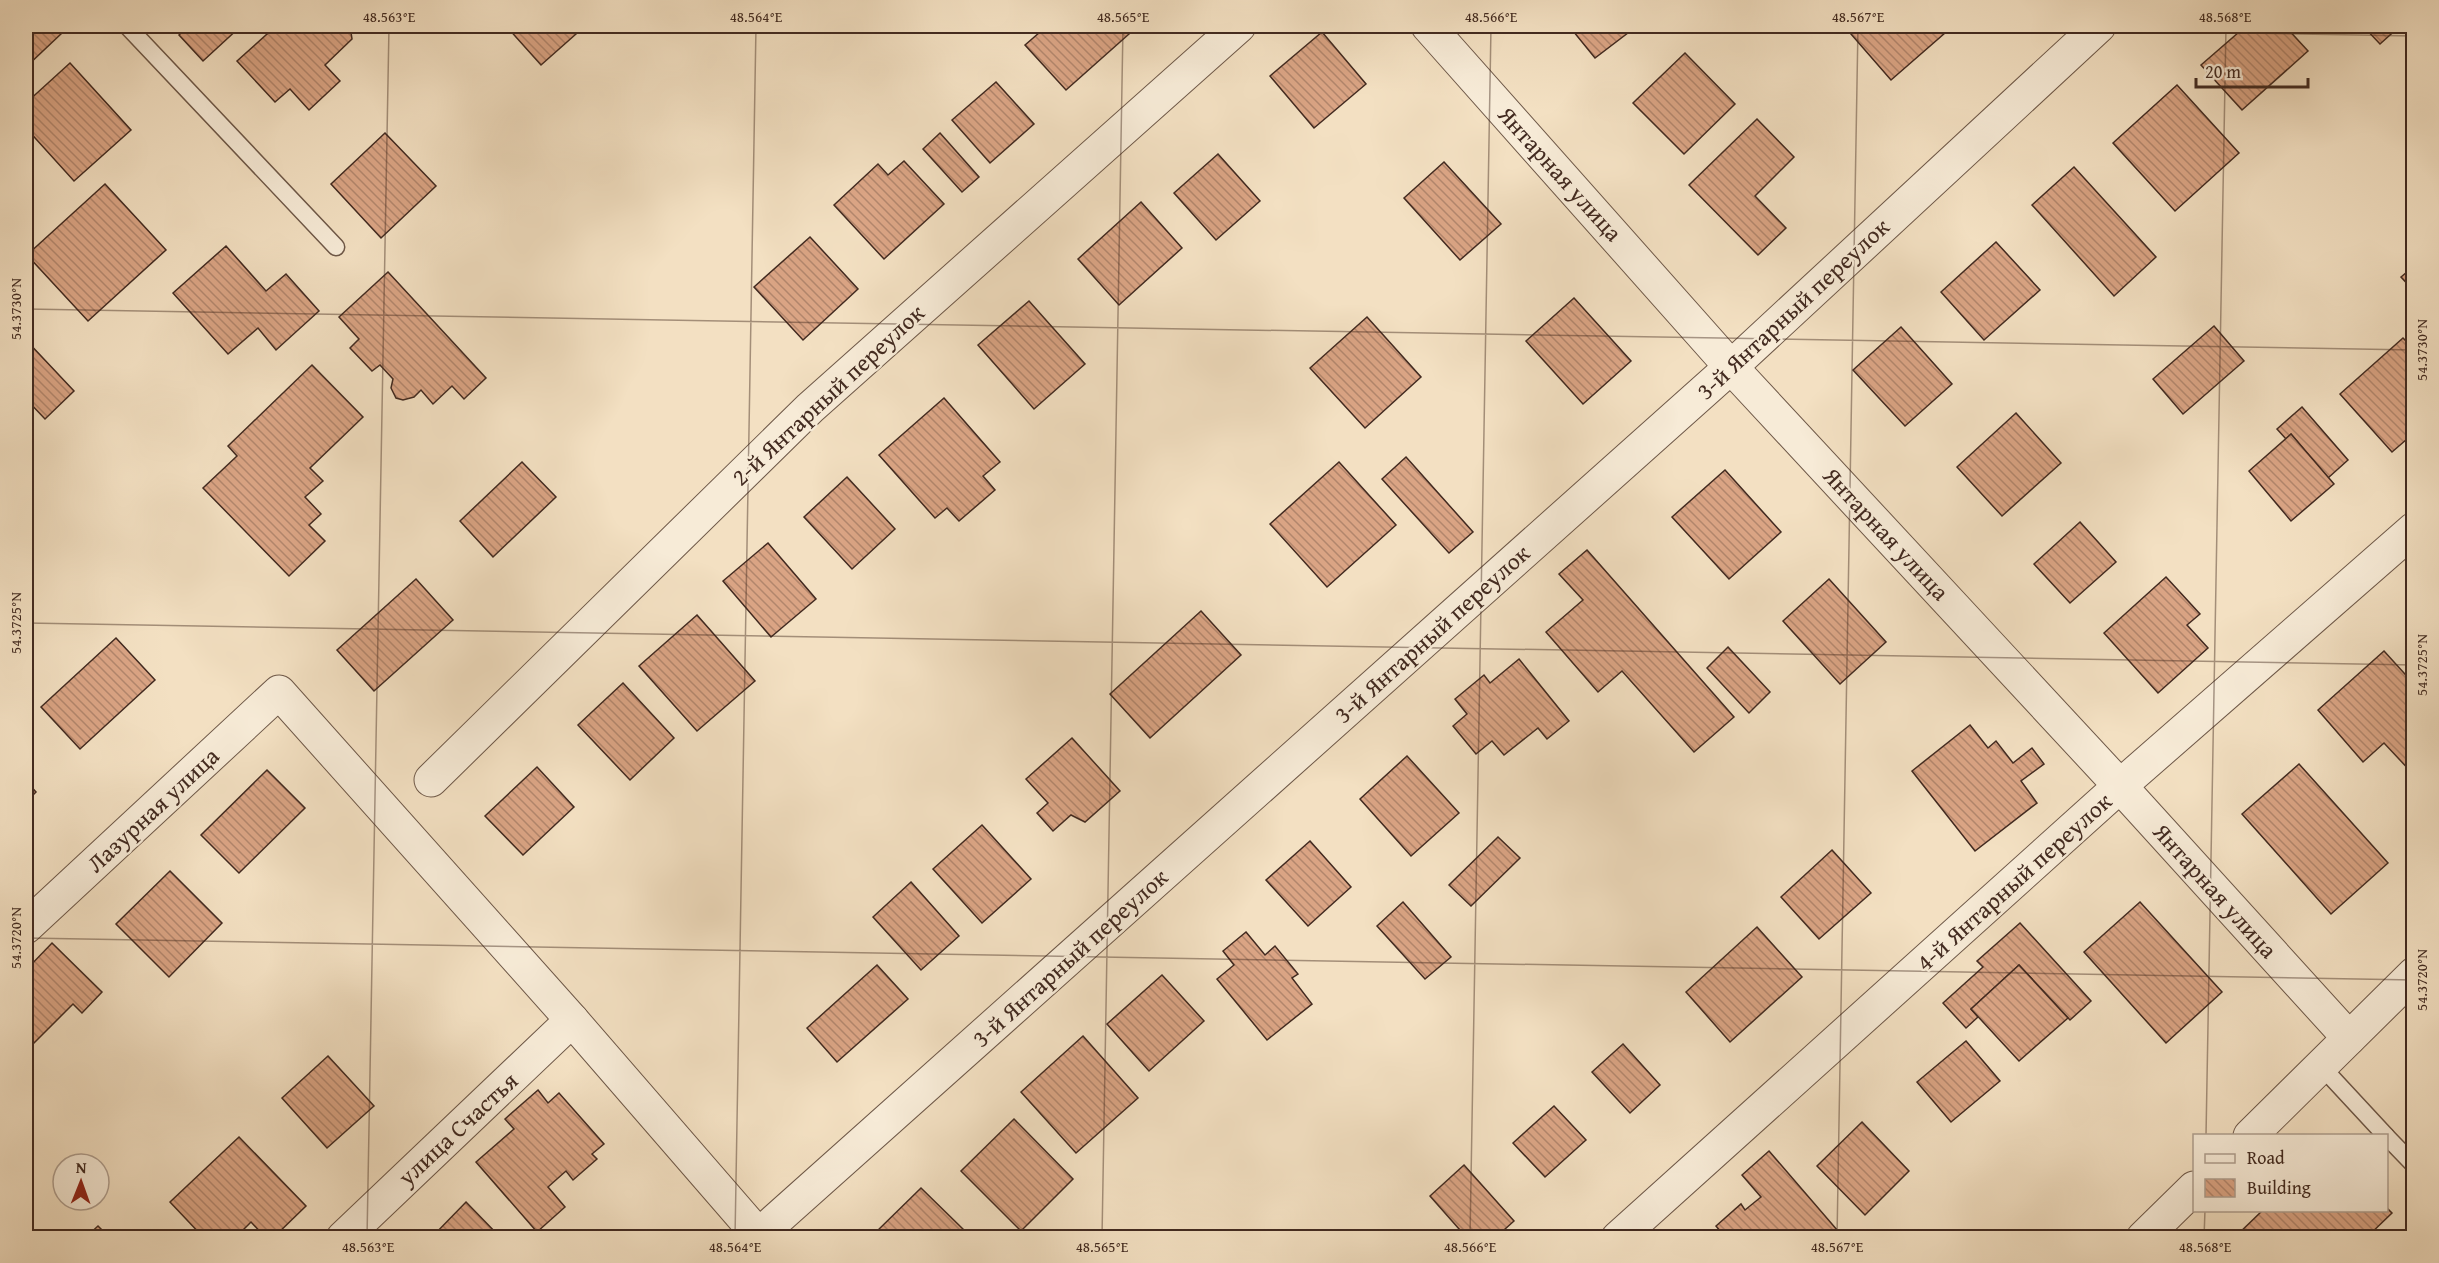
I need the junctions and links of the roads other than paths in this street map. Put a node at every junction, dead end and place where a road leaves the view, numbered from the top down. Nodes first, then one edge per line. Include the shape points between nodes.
1 (127, 26) edge
2 (1239, 26) edge
3 (1428, 26) edge
4 (2099, 26) edge
5 (336, 247) dead end
6 (1731, 368) junction
7 (2414, 529) edge
8 (431, 780) dead end
9 (2120, 786) junction
10 (26, 927) edge
11 (2414, 974) edge
12 (572, 1020) junction
13 (2349, 1038) junction
14 (2322, 1067) junction
15 (2252, 1134) edge
16 (2384, 1134) edge
17 (2388, 1138) edge
18 (2414, 1165) edge
19 (2193, 1189) edge
20 (760, 1236) edge
21 (343, 1238) edge
22 (1618, 1238) edge
23 (2143, 1238) edge

1 - 5 lane
2 - 8 street, 2-й Янтарный переулок via 810,408
3 - 6 street, Янтарная улица
4 - 6 street, 3-й Янтарный переулок
6 - 9 street, Янтарная улица
6 - 20 street, 3-й Янтарный переулок
7 - 9 street, 4-й Янтарный переулок
9 - 13 street, Янтарная улица
9 - 22 street, 4-й Янтарный переулок
10 - 12 street, Лазурная улица via 279,692
11 - 13 street
12 - 20 street
12 - 21 street, улица Счастья
13 - 14 street
14 - 15 street
14 - 16 lane
17 - 18 lane
19 - 23 street

